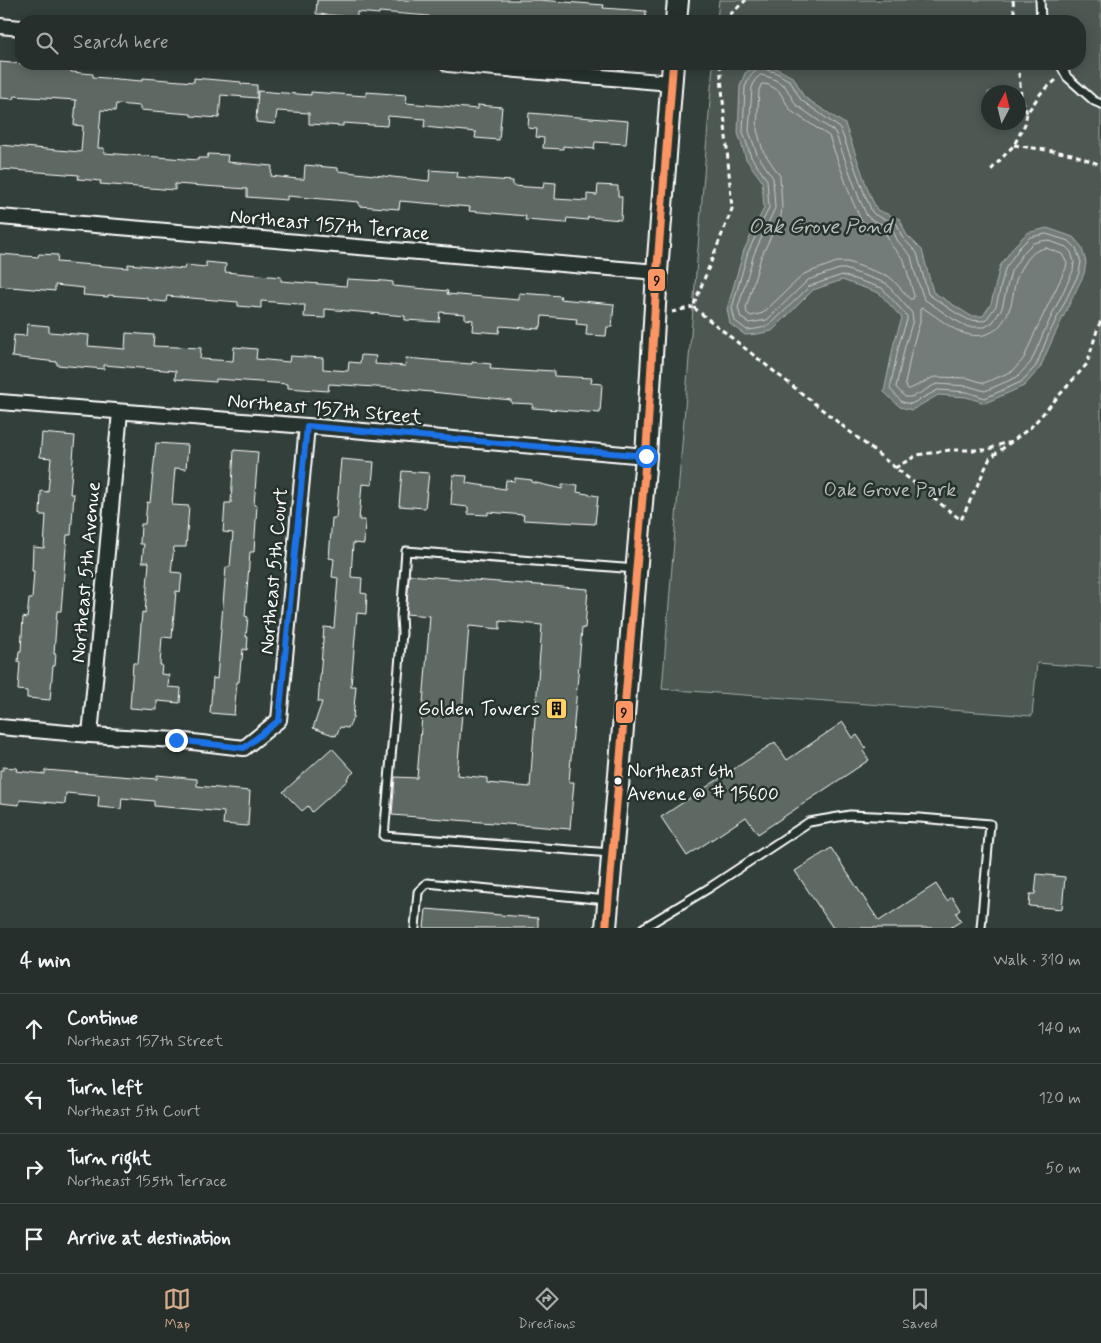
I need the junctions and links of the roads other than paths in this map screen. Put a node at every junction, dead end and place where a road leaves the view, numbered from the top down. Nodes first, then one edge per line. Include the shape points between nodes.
1 (678, 0) edge
2 (1040, 0) edge
3 (677, 15) edge
4 (1041, 15) edge
5 (0, 26) edge
6 (15, 27) edge
7 (597, 70) edge
8 (1063, 70) edge
9 (672, 73) edge
10 (1101, 104) edge
11 (0, 217) edge
12 (657, 272) junction
13 (0, 402) edge
14 (120, 412) junction
15 (307, 426) junction
16 (646, 456) junction
17 (636, 569) junction
18 (0, 727) edge
19 (90, 735) junction
20 (612, 853) junction
21 (608, 900) junction
22 (415, 928) edge
23 (606, 928) edge
24 (642, 928) edge
25 (981, 928) edge

1 - 3 main road
2 - 4 lane
5 - 6 street
7 - 9 street
8 - 10 lane via 1067,77
9 - 12 main road
11 - 12 street, Northeast 157th Terrace
12 - 16 main road
13 - 14 street, Northeast 157th Street
14 - 15 street, Northeast 157th Street
14 - 19 street, Northeast 5th Avenue
15 - 16 street, Northeast 157th Street
15 - 19 street, Northeast 5th Court via 279,720 244,748
16 - 17 main road
17 - 20 main road
17 - 20 lane via 406,551 405,560 402,633 384,836
18 - 19 street
20 - 21 main road
21 - 22 lane via 427,883 418,892
21 - 23 main road
24 - 25 lane via 809,822 850,815 990,824

